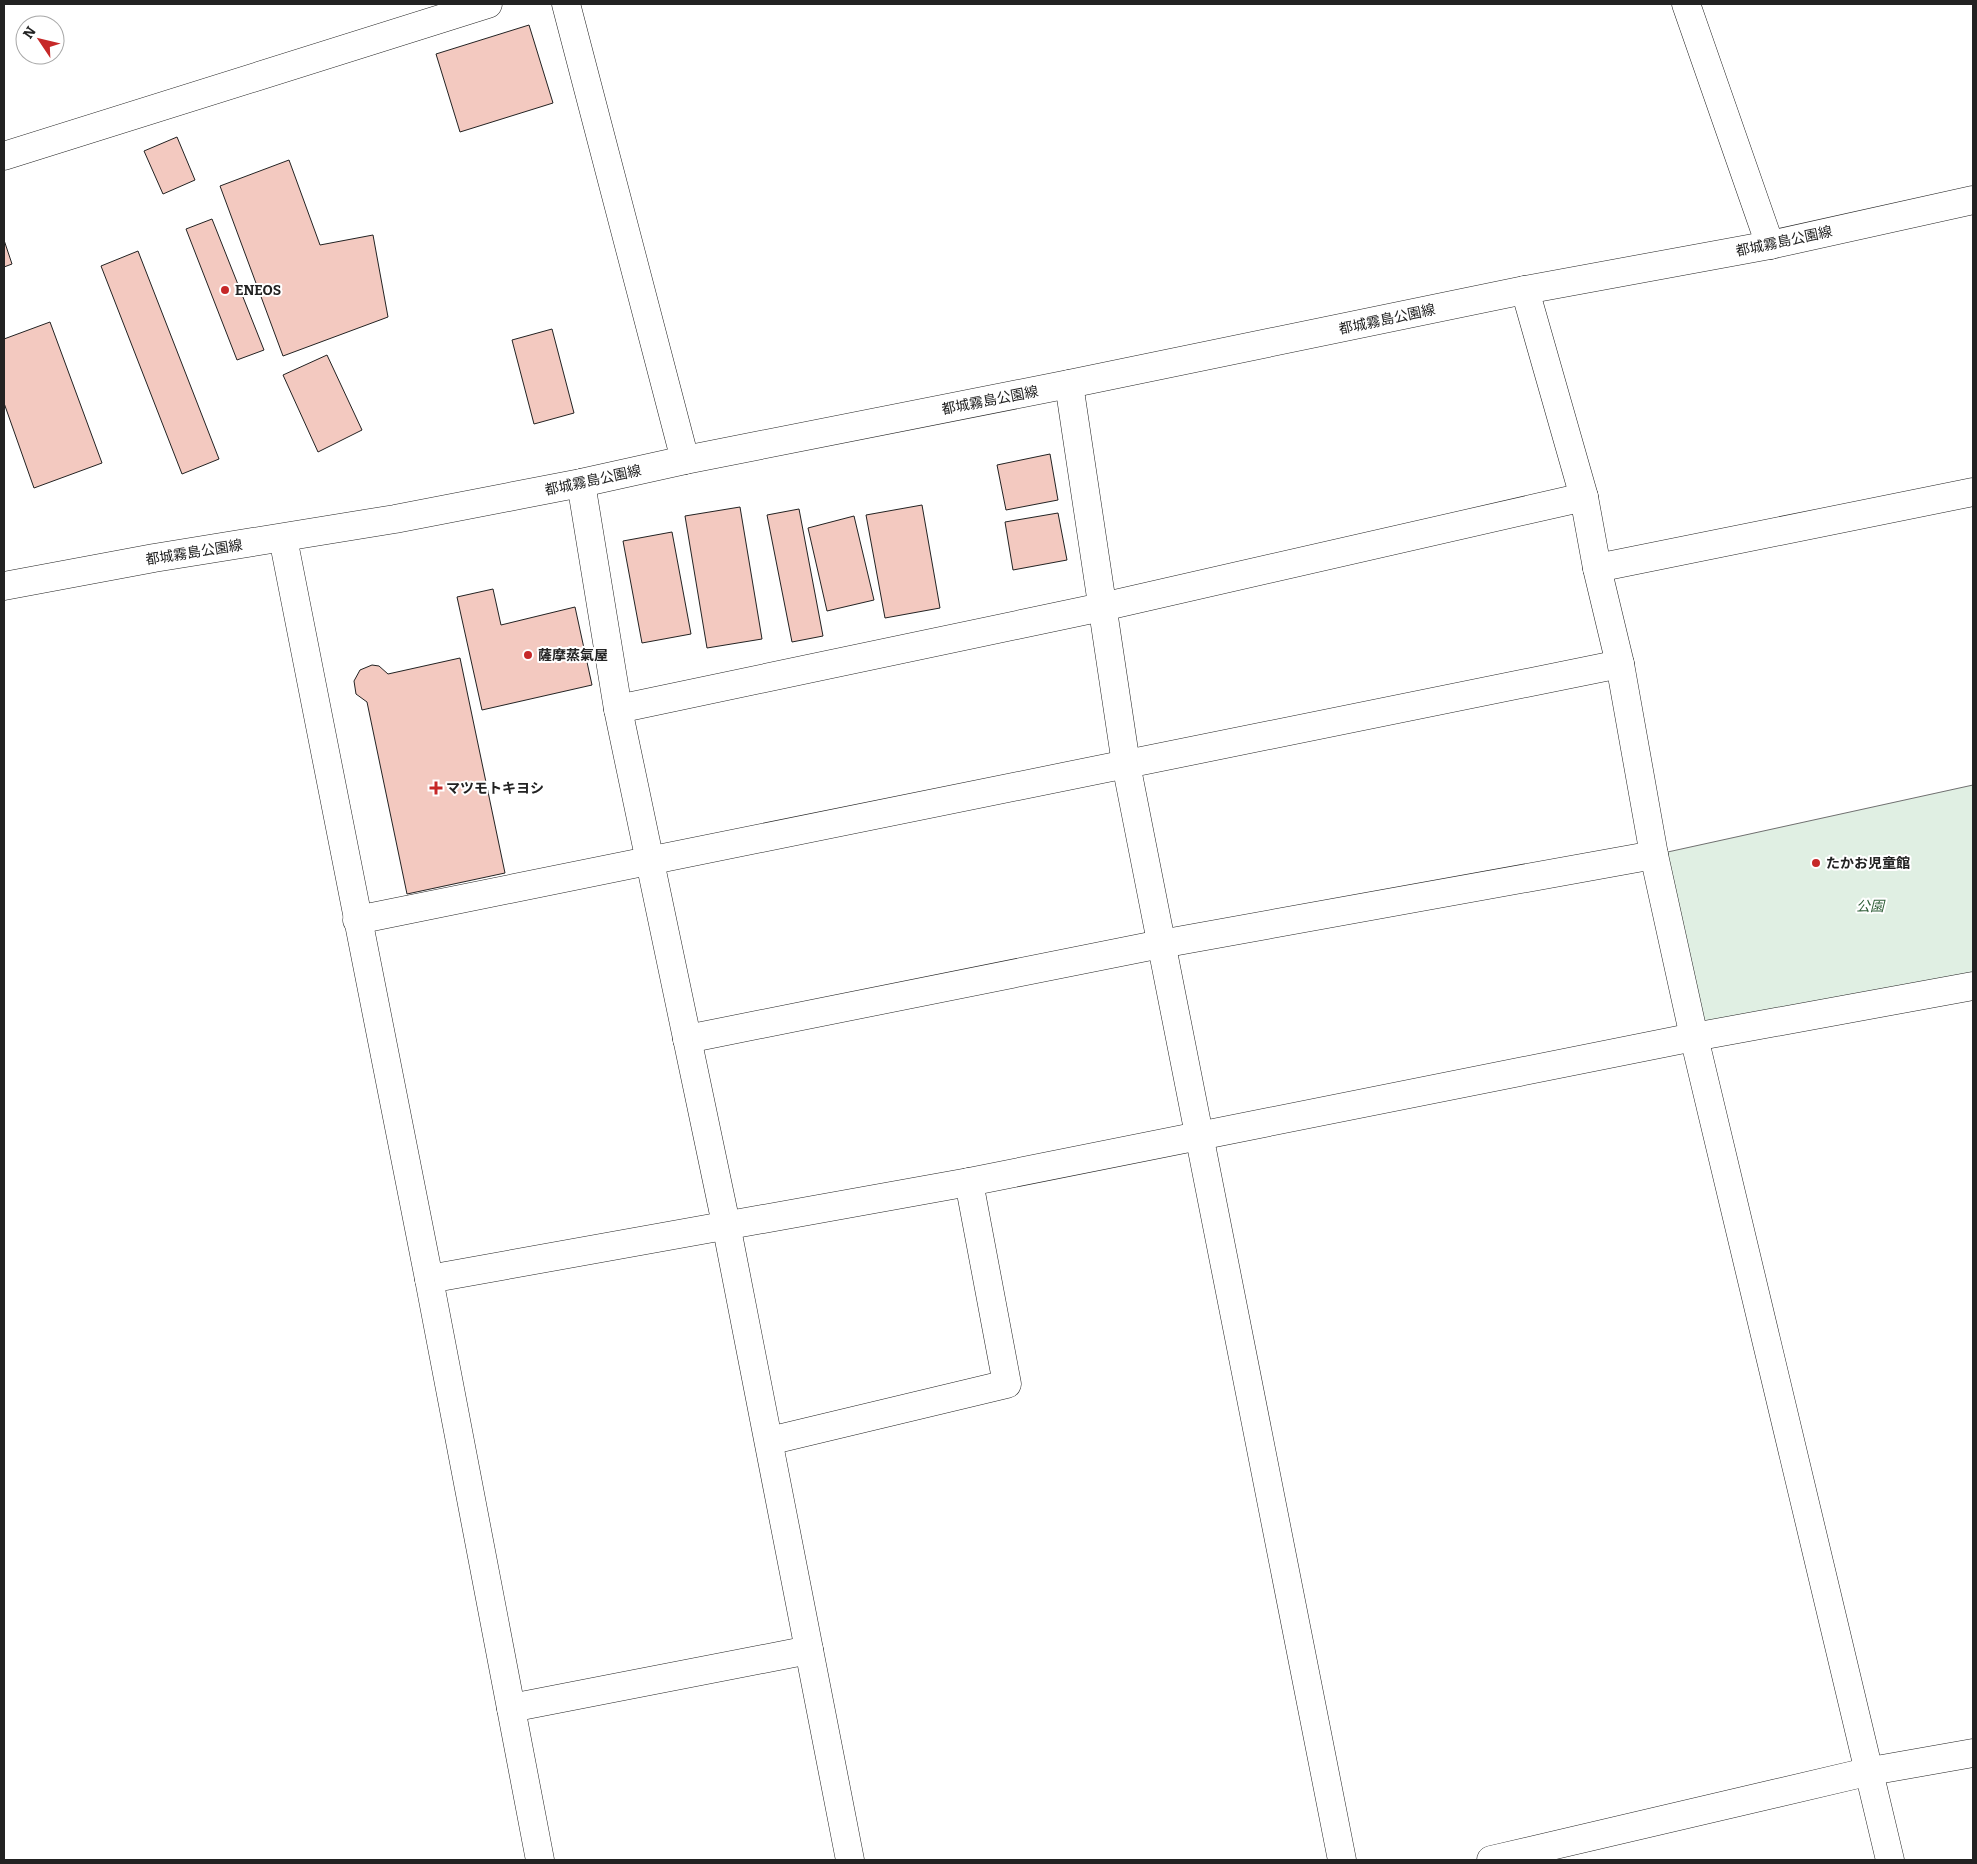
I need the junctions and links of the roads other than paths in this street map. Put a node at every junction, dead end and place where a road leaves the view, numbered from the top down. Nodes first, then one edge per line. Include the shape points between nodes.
1 (488, 4) edge
2 (566, 4) edge
3 (1686, 4) edge
4 (4, 156) edge
5 (1973, 200) edge
6 (1770, 245) junction
7 (1525, 290) junction
8 (1070, 384) junction
9 (685, 460) junction
10 (581, 483) junction
11 (1973, 492) edge
12 (1584, 496) junction
13 (283, 538) junction
14 (1597, 568) junction
15 (4, 586) edge
16 (1102, 607) junction
17 (1620, 664) junction
18 (618, 709) junction
19 (1126, 764) junction
20 (1654, 854) junction
21 (650, 861) junction
22 (358, 920) junction
23 (1160, 944) junction
24 (1973, 986) edge
25 (1694, 1037) junction
26 (687, 1039) junction
27 (1199, 1136) junction
28 (969, 1182) junction
29 (726, 1224) junction
30 (429, 1279) junction
31 (768, 1441) junction
32 (809, 1650) junction
33 (511, 1708) junction
34 (1973, 1753) edge
35 (1871, 1771) junction
36 (540, 1860) edge
37 (850, 1860) edge
38 (1342, 1860) edge
39 (1491, 1860) edge
40 (1890, 1860) edge

1 - 4 street
2 - 9 street
3 - 6 street
5 - 6 street, 都城霧島公園線
6 - 7 street, 都城霧島公園線
7 - 8 street, 都城霧島公園線
7 - 12 street
8 - 9 street, 都城霧島公園線
8 - 16 street
9 - 10 street, 都城霧島公園線
10 - 13 street, 都城霧島公園線
10 - 18 street
11 - 14 street
12 - 14 street
12 - 16 street
13 - 15 street, 都城霧島公園線
13 - 22 street
14 - 17 street
16 - 18 street
16 - 19 street
17 - 19 street
17 - 20 street
18 - 21 street
19 - 21 street
19 - 23 street
20 - 23 street
20 - 25 street
21 - 22 street
21 - 26 street
22 - 30 street
23 - 26 street
23 - 27 street
24 - 25 street
25 - 27 street
25 - 35 street
26 - 29 street
27 - 28 street
27 - 38 street
28 - 29 street
28 - 31 street via 1007,1384
29 - 30 street
29 - 31 street
30 - 33 street
31 - 32 street
32 - 33 street
32 - 37 street
33 - 36 street
34 - 35 street
35 - 39 street
35 - 40 street

